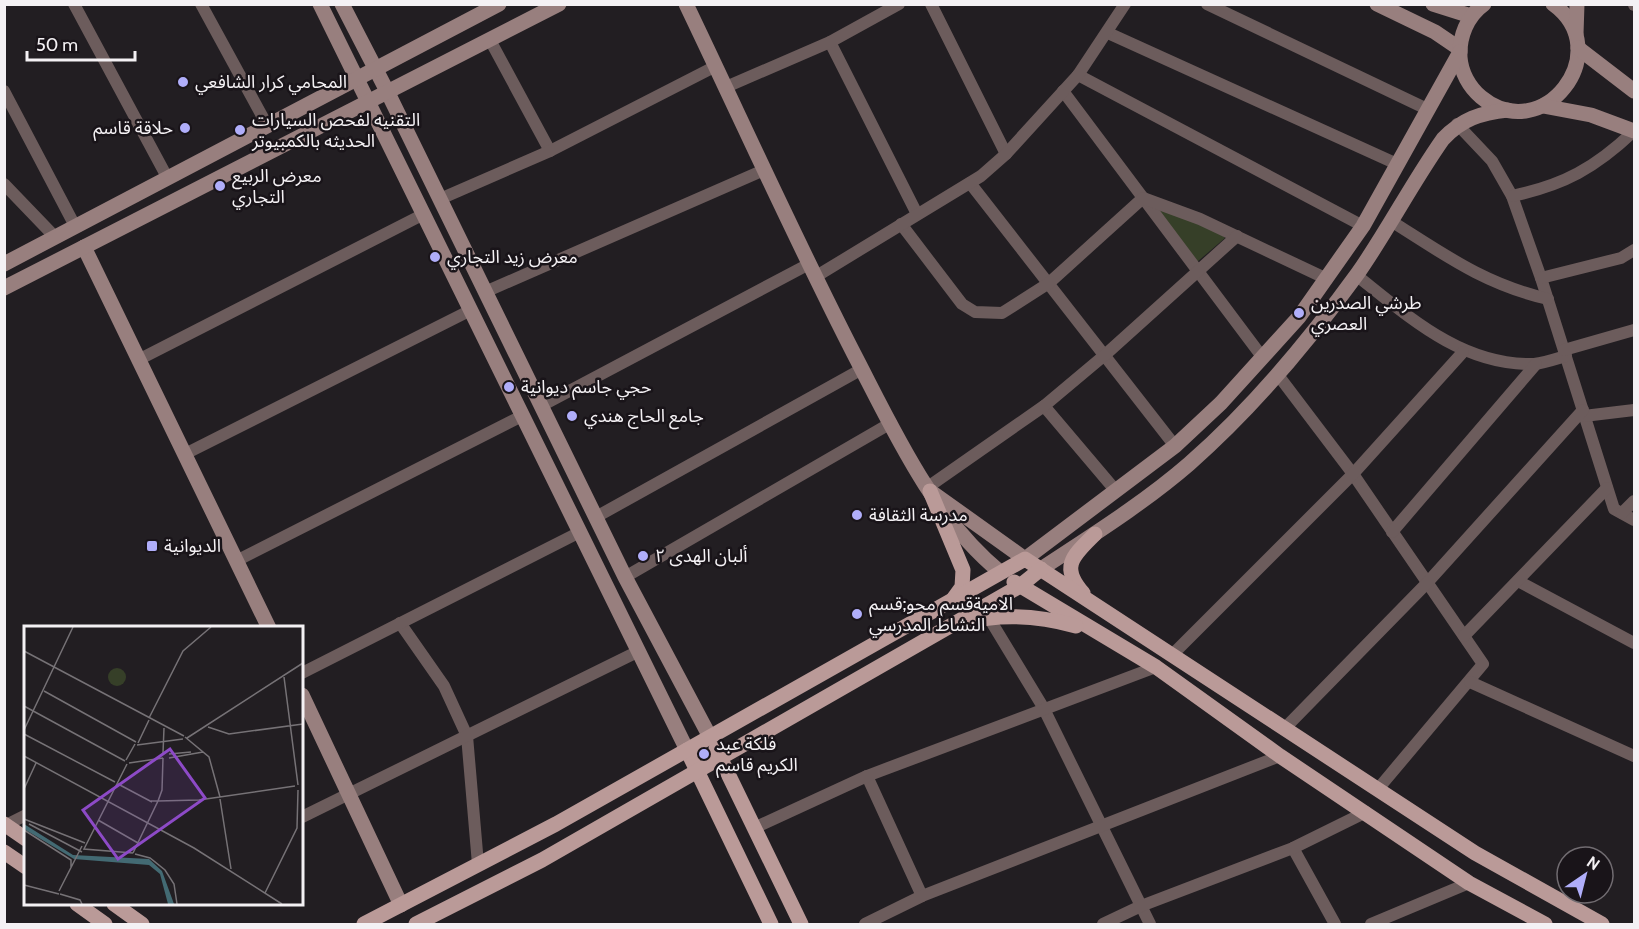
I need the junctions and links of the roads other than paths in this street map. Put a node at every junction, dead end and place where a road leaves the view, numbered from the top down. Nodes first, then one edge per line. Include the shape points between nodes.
1 (74, 4) edge
2 (201, 4) edge
3 (320, 4) edge
4 (342, 4) edge
5 (499, 4) edge
6 (559, 4) edge
7 (686, 4) edge
8 (899, 4) edge
9 (931, 4) edge
10 (1125, 4) edge
11 (1207, 4) edge
12 (1377, 4) edge
13 (1433, 4) edge
14 (1484, 4) edge
15 (1554, 4) edge
16 (1577, 4) edge
17 (1471, 16) junction
18 (1108, 33) junction
19 (490, 40) junction
20 (830, 42) junction
21 (1577, 42) junction
22 (1460, 51) junction
23 (716, 66) junction
24 (375, 68) junction
25 (1078, 75) junction
26 (357, 77) junction
27 (726, 87) junction
28 (1635, 90) edge
29 (4, 91) edge
30 (1063, 91) junction
31 (388, 93) junction
32 (370, 103) junction
33 (1543, 106) junction
34 (1427, 109) junction
35 (1508, 110) junction
36 (1457, 124) junction
37 (267, 125) junction
38 (1635, 131) edge
39 (550, 151) junction
40 (1006, 154) junction
41 (1397, 164) junction
42 (764, 170) junction
43 (167, 177) junction
44 (970, 183) junction
45 (4, 184) edge
46 (1512, 196) junction
47 (1143, 198) junction
48 (440, 199) junction
49 (424, 214) junction
50 (917, 214) junction
51 (1391, 221) junction
52 (901, 224) junction
53 (1363, 225) junction
54 (75, 226) junction
55 (1238, 236) junction
56 (56, 237) junction
57 (84, 247) junction
58 (1635, 250) edge
59 (4, 264) edge
60 (812, 270) junction
61 (1197, 272) junction
62 (1356, 275) junction
63 (1327, 279) junction
64 (1541, 279) junction
65 (1049, 283) junction
66 (4, 288) edge
67 (485, 292) junction
68 (1548, 299) junction
69 (471, 310) junction
70 (1635, 330) edge
71 (1463, 352) junction
72 (1565, 353) junction
73 (1106, 354) junction
74 (1263, 358) junction
75 (140, 359) junction
76 (1536, 364) junction
77 (862, 369) junction
78 (1278, 375) junction
79 (542, 406) junction
80 (1044, 406) junction
81 (1635, 410) edge
82 (1583, 413) junction
83 (522, 416) junction
84 (891, 423) junction
85 (1175, 446) junction
86 (185, 454) junction
87 (1353, 474) junction
88 (1607, 488) junction
89 (929, 489) junction
90 (1116, 491) junction
91 (1635, 501) edge
92 (1622, 513) junction
93 (596, 517) junction
94 (1635, 520) edge
95 (580, 532) junction
96 (1392, 532) junction
97 (1095, 534) junction
98 (1025, 559) junction
99 (236, 561) junction
100 (1041, 569) junction
101 (1000, 572) junction
102 (625, 577) junction
103 (1518, 581) junction
104 (1427, 583) junction
105 (1020, 586) junction
106 (952, 601) junction
107 (1091, 602) junction
108 (985, 613) junction
109 (400, 623) junction
110 (268, 626) edge
111 (1464, 636) junction
112 (1106, 637) junction
113 (1635, 643) edge
114 (639, 651) junction
115 (1173, 654) junction
116 (1156, 667) junction
117 (303, 672) edge
118 (1470, 682) junction
119 (303, 697) edge
120 (1043, 707) junction
121 (1286, 727) junction
122 (467, 736) junction
123 (710, 737) junction
124 (687, 750) junction
125 (1280, 756) junction
126 (1635, 756) edge
127 (720, 758) junction
128 (698, 771) junction
129 (867, 776) junction
130 (1378, 789) junction
131 (348, 794) junction
132 (1366, 812) junction
133 (24, 816) edge
134 (303, 816) edge
135 (5, 825) edge
136 (1101, 826) junction
137 (754, 828) junction
138 (24, 838) edge
139 (1293, 848) junction
140 (4, 852) edge
141 (478, 864) junction
142 (24, 866) edge
143 (1469, 883) junction
144 (922, 896) junction
145 (80, 905) edge
146 (122, 905) edge
147 (401, 905) junction
148 (1141, 906) junction
149 (105, 924) edge
150 (142, 924) edge
151 (363, 924) edge
152 (416, 924) edge
153 (771, 924) edge
154 (801, 924) edge
155 (865, 924) edge
156 (1103, 924) edge
157 (1150, 924) edge
158 (1335, 924) edge
159 (1371, 924) edge
160 (1545, 924) edge
161 (1602, 924) edge

1 - 43 street
2 - 37 street
3 - 26 street
4 - 24 street
5 - 24 street
6 - 19 street
7 - 23 street
8 - 20 street
9 - 40 street
10 - 18 street
11 - 34 street
12 - 22 street via 1435,32
13 - 17 street
14 - 17 street
15 - 21 street via 1565,15
16 - 21 street
17 - 22 street
18 - 25 street
18 - 41 street
19 - 31 street
19 - 39 street
20 - 27 street
20 - 50 street
21 - 28 street
21 - 33 street via 1576,66 1570,83
22 - 34 street
22 - 35 street via 1464,73 1476,93
23 - 27 street
23 - 39 street
24 - 26 street
24 - 31 street
25 - 30 street
25 - 53 street
26 - 32 street
26 - 37 street
27 - 42 street
29 - 54 street
30 - 40 street
30 - 47 street
31 - 32 street
31 - 48 street
32 - 49 street
32 - 57 street
33 - 35 street via 1526,111
33 - 38 street via 1591,115
34 - 41 street
35 - 36 street via 1487,112
36 - 46 street via 1492,161
36 - 51 street via 1422,169
37 - 43 street
38 - 46 street via 1609,156 1579,175
39 - 48 street
40 - 44 street
41 - 53 street
42 - 60 street
42 - 67 street
43 - 54 street
44 - 50 street
44 - 65 street
45 - 56 street
46 - 64 street
47 - 55 street
47 - 61 street
47 - 65 street
48 - 67 street
49 - 69 street
49 - 75 street
50 - 52 street
51 - 62 street
51 - 68 street via 1484,278 1512,291
52 - 60 street
52 - 65 street via 962,304 975,312 1002,313
53 - 63 street
54 - 56 street
55 - 61 street
55 - 63 street
56 - 59 street
57 - 66 street
57 - 75 street
58 - 64 street via 1621,258
60 - 77 street
60 - 79 street
61 - 73 street
61 - 74 street
62 - 71 street
62 - 78 street
63 - 74 street
64 - 68 street
65 - 73 street
67 - 79 street
68 - 72 street
69 - 83 street
69 - 86 street
70 - 72 street
71 - 76 street via 1497,361
71 - 87 street
72 - 76 street
72 - 82 street
73 - 80 street
73 - 85 street
74 - 85 street
75 - 86 street
76 - 96 street
77 - 84 street
77 - 93 street
78 - 87 street
78 - 97 street via 1188,465
79 - 93 street
80 - 89 street
80 - 90 street
81 - 82 street
82 - 88 street
82 - 104 street
83 - 95 street
83 - 99 street
84 - 89 street
84 - 102 street
85 - 90 street
86 - 99 street
87 - 96 street
87 - 115 street
88 - 92 street via 1614,509
88 - 103 street
89 - 98 street
89 - 101 street via 964,539
89 - 106 main road via 963,570 962,587
90 - 98 street
91 - 92 street
92 - 94 street
93 - 102 street
95 - 109 street
95 - 114 street
96 - 104 street
97 - 100 street
97 - 107 main road via 1070,563 1071,574
98 - 100 main road
98 - 101 main road
99 - 110 street
100 - 105 main road
100 - 107 main road
101 - 105 main road
101 - 106 main road
102 - 123 street
103 - 111 street
103 - 113 street
104 - 111 street
104 - 121 street
105 - 108 main road
105 - 112 main road
106 - 123 main road
107 - 115 main road
108 - 112 main road via 1048,619
108 - 120 street
108 - 127 main road via 947,628
109 - 117 street
109 - 122 street via 444,686
111 - 118 street via 1483,664
112 - 116 main road
114 - 122 street
114 - 124 street
115 - 121 main road
116 - 120 street
116 - 125 main road
118 - 126 street
118 - 130 street
119 - 131 street
120 - 129 street
120 - 136 street
121 - 130 main road
122 - 131 street
122 - 141 street
123 - 124 main road
123 - 127 main road
124 - 128 main road
124 - 141 main road
125 - 132 main road
125 - 136 street
127 - 128 main road
127 - 137 main road
128 - 152 main road via 542,860
128 - 153 main road
129 - 137 street
129 - 144 street
130 - 161 main road via 1475,853
131 - 134 street
131 - 147 street
132 - 139 street
132 - 143 main road
133 - 135 street
135 - 138 main road
136 - 144 street
136 - 148 street
137 - 154 main road
139 - 148 street
139 - 158 street
140 - 142 main road
141 - 147 main road
143 - 159 street
143 - 160 main road
144 - 155 street
145 - 149 main road
146 - 150 main road
147 - 151 main road
148 - 156 street
148 - 157 street

